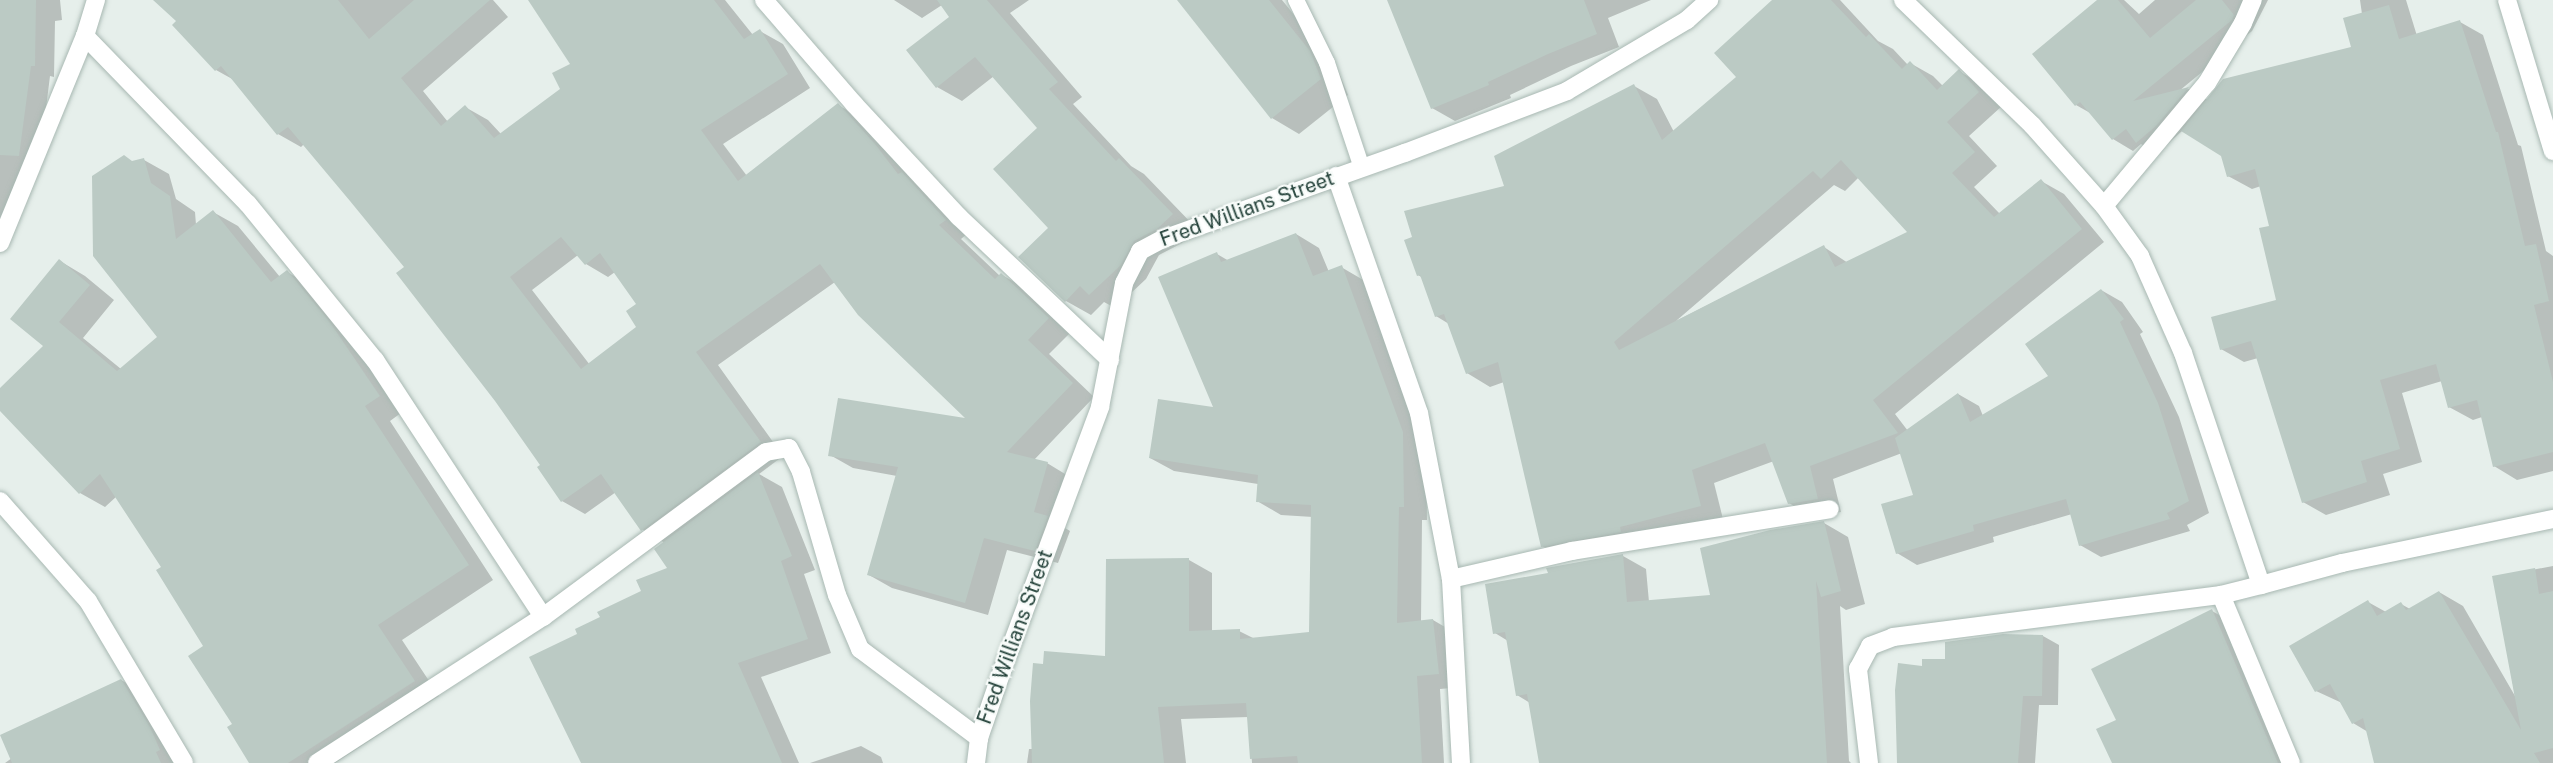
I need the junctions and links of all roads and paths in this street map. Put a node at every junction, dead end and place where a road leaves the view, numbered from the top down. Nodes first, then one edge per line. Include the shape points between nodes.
1 (96, 0) edge
2 (764, 0) edge
3 (1296, 0) edge
4 (1709, 0) edge
5 (1903, 0) edge
6 (2253, 0) edge
7 (2507, 0) edge
8 (86, 36) junction
9 (2553, 151) edge
10 (1362, 168) junction
11 (1336, 176) junction
12 (2104, 206) junction
13 (0, 243) edge
14 (1110, 360) junction
15 (0, 501) edge
16 (1830, 509) dead end
17 (2553, 519) edge
18 (1451, 579) junction
19 (2261, 585) junction
20 (2221, 595) junction
21 (543, 617) junction
22 (979, 738) junction
23 (183, 763) edge
24 (317, 763) edge
25 (976, 763) edge
26 (1461, 763) edge
27 (1869, 763) edge
28 (2291, 763) edge

1 - 8 street
2 - 14 street via 959,217
3 - 10 lane via 1327,63
4 - 10 street, Fred Willians Street via 1687,20 1568,91
5 - 12 street via 2032,125
6 - 12 street via 2207,83
7 - 9 street
8 - 13 street
8 - 21 street via 248,204 375,360
10 - 11 street, Fred Willians Street
11 - 14 street, Fred Willians Street via 1163,238 1140,251 1124,283
11 - 18 street via 1419,413
12 - 19 street via 2140,256 2183,353
14 - 22 street, Fred Willians Street via 1100,406
15 - 23 street via 88,601
16 - 18 street via 1572,551
17 - 19 street via 2342,562
18 - 26 street
19 - 20 street
20 - 27 street via 1893,637 1870,646 1858,669
20 - 28 street
21 - 22 street via 766,452 789,448 801,472 837,594 860,648
21 - 24 street
22 - 25 street, Fred Willians Street

